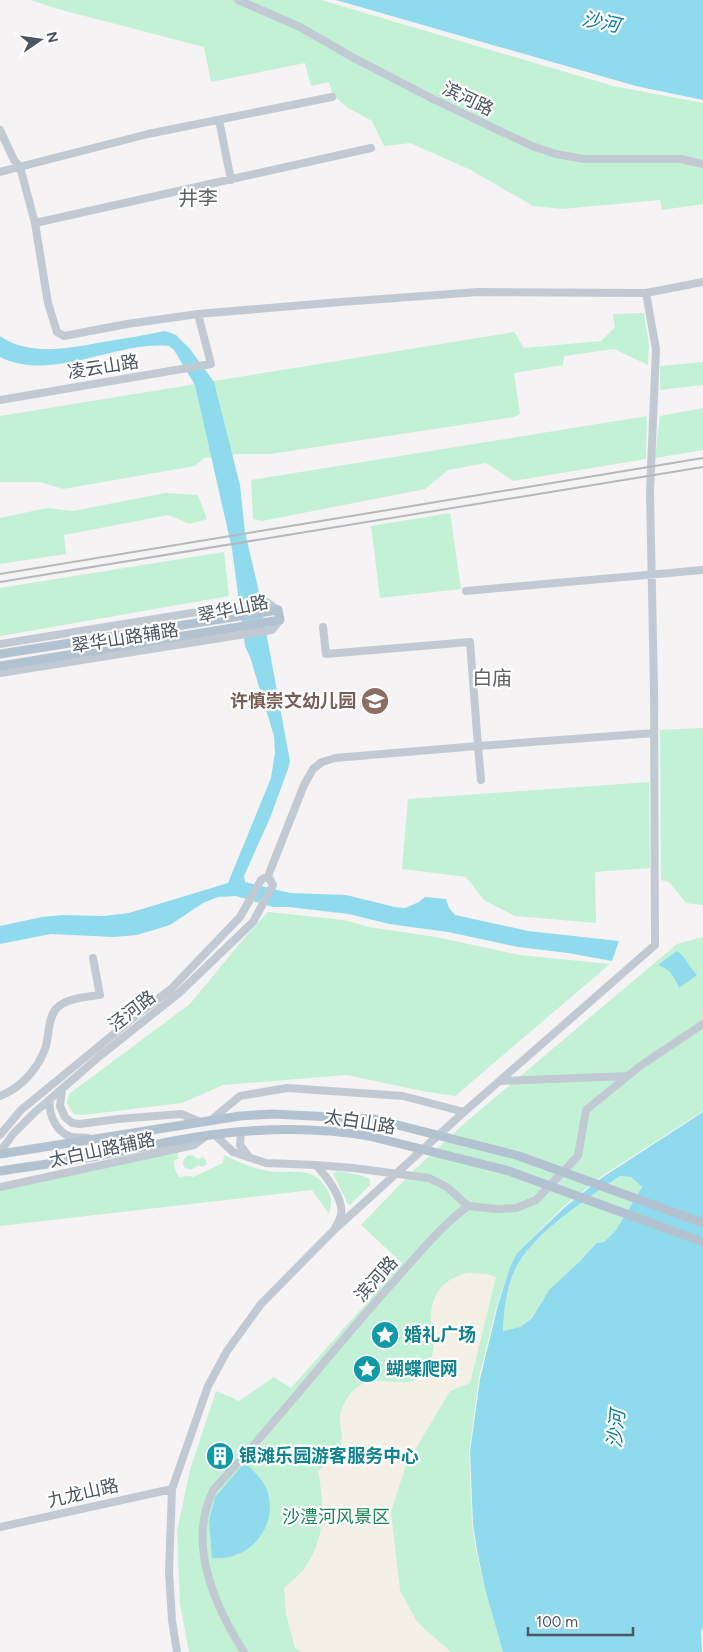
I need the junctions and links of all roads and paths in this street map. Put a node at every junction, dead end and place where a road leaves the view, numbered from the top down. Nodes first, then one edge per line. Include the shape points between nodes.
1 (238, 0) edge
2 (332, 97) dead end
3 (219, 120) junction
4 (0, 130) edge
5 (371, 148) dead end
6 (703, 164) edge
7 (20, 167) junction
8 (0, 172) edge
9 (231, 180) junction
10 (35, 223) junction
11 (703, 282) edge
12 (646, 293) junction
13 (198, 314) junction
14 (0, 400) edge
15 (703, 570) edge
16 (653, 573) junction
17 (466, 591) dead end
18 (274, 619) junction
19 (323, 627) dead end
20 (229, 628) junction
21 (0, 644) edge
22 (0, 654) edge
23 (0, 666) edge
24 (0, 673) edge
25 (654, 733) junction
26 (478, 746) junction
27 (481, 780) dead end
28 (264, 878) junction
29 (93, 958) dead end
30 (703, 1024) edge
31 (627, 1076) junction
32 (500, 1081) junction
33 (62, 1089) junction
34 (0, 1096) edge
35 (50, 1100) junction
36 (464, 1112) junction
37 (211, 1120) junction
38 (201, 1122) junction
39 (241, 1131) junction
40 (0, 1135) edge
41 (210, 1135) junction
42 (95, 1138) junction
43 (0, 1153) edge
44 (248, 1157) junction
45 (316, 1165) junction
46 (0, 1171) edge
47 (395, 1173) junction
48 (0, 1187) edge
49 (468, 1206) junction
50 (703, 1222) edge
51 (334, 1230) junction
52 (703, 1242) edge
53 (172, 1489) junction
54 (0, 1527) edge
55 (177, 1652) edge
56 (244, 1652) edge

1 - 6 street, 滨河路 via 300,27 435,100 540,149 584,159 681,159
2 - 3 street
3 - 7 street via 148,134
3 - 9 street
4 - 7 street
5 - 9 street
7 - 8 street
7 - 10 street
9 - 10 street
10 - 13 street via 48,303 57,332 64,336
11 - 12 street
12 - 13 street via 478,292
12 - 16 street via 656,349 650,492
13 - 14 street, 凌云山路 via 210,364
15 - 16 street
16 - 17 street
16 - 25 street
18 - 20 main road, 翠华山路
18 - 20 street, 翠华山路辅路
18 - 21 street, 翠华山路辅路 via 265,601
19 - 26 street via 326,654 470,642
20 - 22 main road, 翠华山路
20 - 23 main road, 翠华山路
20 - 24 street, 翠华山路辅路
25 - 26 street, 泾河路
25 - 32 street via 655,945
26 - 27 street
26 - 28 street, 泾河路 via 335,758 322,762 313,769 304,785
28 - 33 street, 泾河路 via 272,884 253,922 179,994
28 - 40 street, 泾河路 via 240,917 171,989 21,1110
29 - 34 street via 100,994 66,1001 56,1009 46,1047 37,1065 22,1083
30 - 31 street
31 - 32 street
31 - 49 street via 586,1110 578,1156 536,1200 516,1208
32 - 36 street
33 - 35 street, 泾河路
33 - 38 street, 太白山路辅路 via 60,1106 72,1123 181,1114
35 - 42 street via 49,1111 61,1131 71,1137
35 - 43 street, 泾河路 via 14,1134
36 - 37 street via 403,1096 287,1088 240,1096
36 - 47 street
37 - 38 main road, 太白山路
37 - 50 main road, 太白山路, bridge via 272,1114 374,1119 519,1156
38 - 42 main road, 太白山路
39 - 41 main road, 太白山路
39 - 44 street via 240,1145
39 - 52 main road, 太白山路, bridge via 292,1129 369,1136 509,1171
41 - 44 street via 233,1152
41 - 46 main road, 太白山路
41 - 48 street, 太白山路辅路 via 194,1146
42 - 43 main road, 太白山路
44 - 45 street via 266,1163
45 - 47 street
45 - 51 street via 330,1180 340,1204 341,1215
47 - 49 street via 447,1187
47 - 51 street
49 - 56 street, 滨河路 via 449,1220 363,1316 211,1494 204,1536 209,1580 224,1619
51 - 53 street via 261,1304 228,1351 208,1386
53 - 54 street, 九龙山路
53 - 55 street via 168,1572

